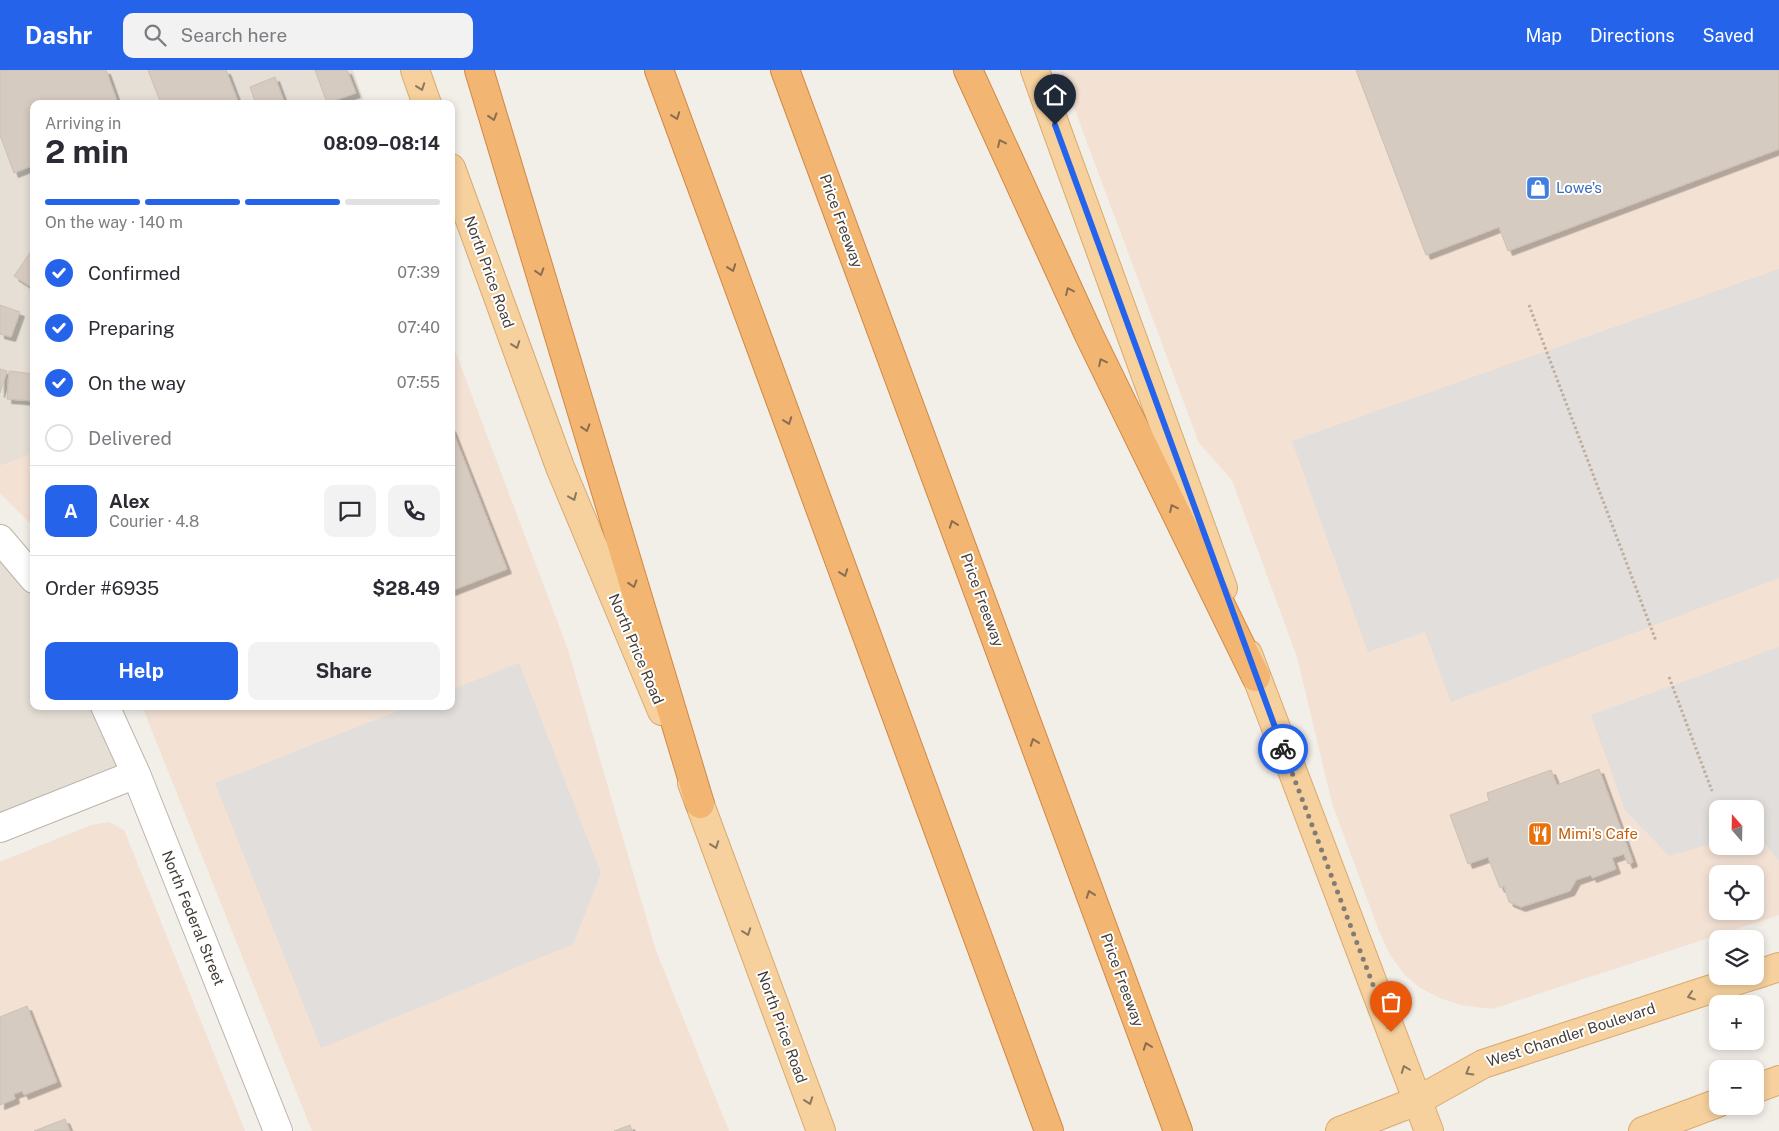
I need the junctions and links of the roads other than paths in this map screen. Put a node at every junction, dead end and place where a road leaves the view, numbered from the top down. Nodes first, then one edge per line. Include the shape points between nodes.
1 (415, 70) edge
2 (479, 70) edge
3 (659, 70) edge
4 (785, 70) edge
5 (968, 70) edge
6 (1035, 70) edge
7 (426, 100) edge
8 (455, 179) edge
9 (0, 539) edge
10 (30, 574) edge
11 (1256, 677) junction
12 (107, 710) edge
13 (136, 774) junction
14 (700, 804) junction
15 (0, 828) edge
16 (1779, 967) edge
17 (1764, 972) edge
18 (1725, 985) edge
19 (1779, 1080) edge
20 (1764, 1086) edge
21 (1417, 1101) junction
22 (1709, 1106) edge
23 (278, 1131) edge
24 (820, 1131) edge
25 (1049, 1131) edge
26 (1178, 1131) edge
27 (1340, 1131) edge
28 (1429, 1131) edge
29 (1643, 1131) edge

1 -> 7 main road
2 -> 14 highway
3 -> 25 highway
26 -> 4 highway, Price Freeway
11 -> 5 highway via 1089,335
6 - 11 main road
8 -> 14 main road, North Price Road via 560,467
9 - 10 street
21 -> 11 main road
12 - 13 street, North Federal Street
13 - 15 street
13 - 23 street, North Federal Street
14 -> 24 main road, North Price Road
16 - 17 main road, West Chandler Boulevard
18 -> 21 main road, West Chandler Boulevard via 1483,1064
19 - 20 main road
21 - 27 main road, West Chandler Boulevard
21 - 28 main road
22 - 29 main road

